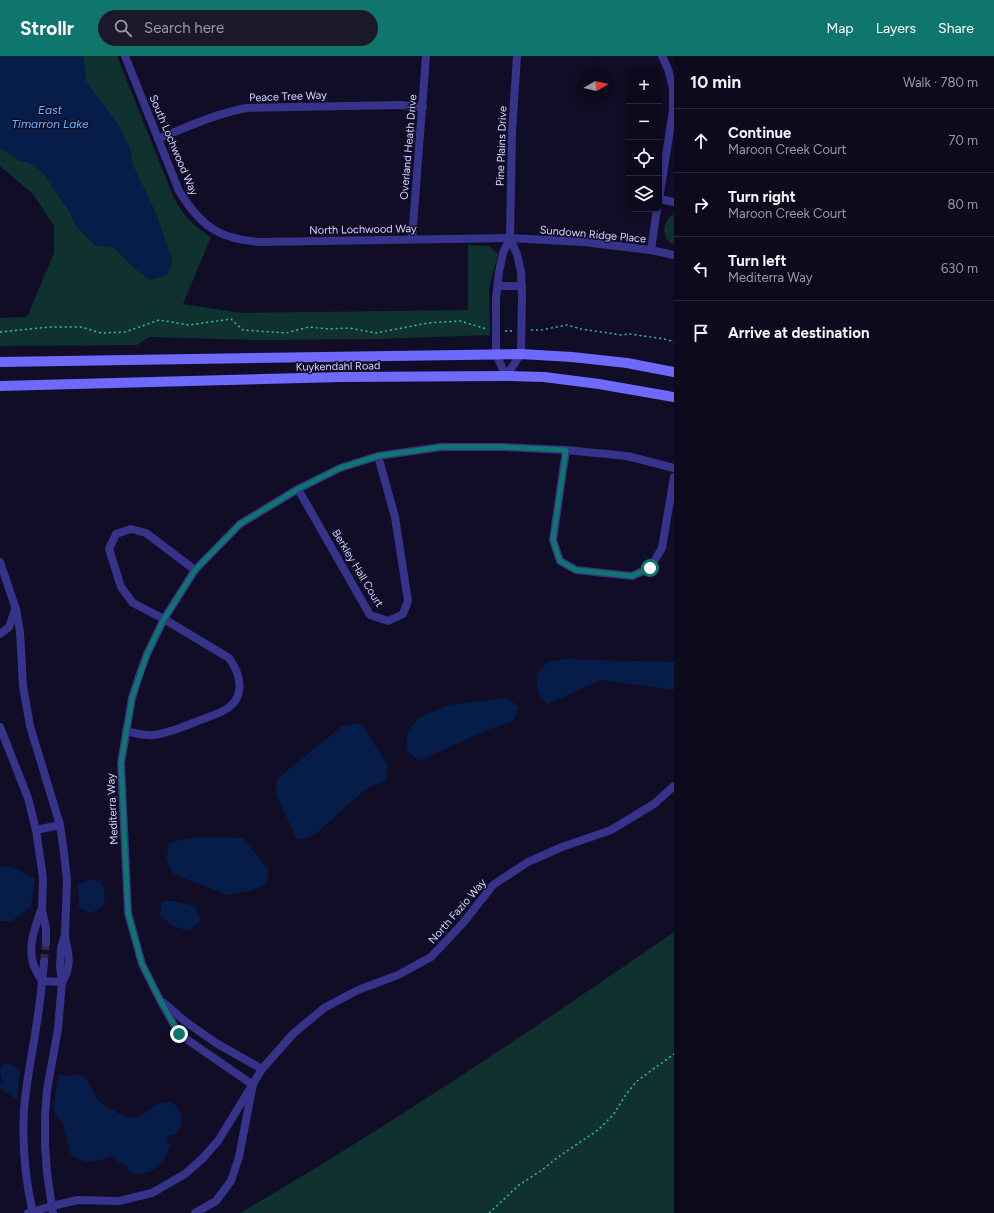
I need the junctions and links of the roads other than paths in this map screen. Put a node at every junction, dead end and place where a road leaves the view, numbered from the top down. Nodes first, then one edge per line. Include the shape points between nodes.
1 (125, 56) edge
2 (426, 56) edge
3 (517, 56) edge
4 (662, 56) edge
5 (423, 106) junction
6 (158, 139) junction
7 (662, 180) edge
8 (662, 200) edge
9 (674, 202) edge
10 (657, 212) edge
11 (217, 232) joint
12 (510, 238) junction
13 (412, 239) junction
14 (651, 250) junction
15 (674, 255) edge
16 (498, 286) junction
17 (522, 286) junction
18 (496, 354) junction
19 (521, 354) junction
20 (0, 362) edge
21 (674, 372) edge
22 (506, 376) junction
23 (0, 386) edge
24 (674, 397) edge
25 (566, 450) junction
26 (378, 456) junction
27 (674, 468) edge
28 (674, 477) edge
29 (298, 489) junction
30 (0, 562) edge
31 (195, 570) junction
32 (16, 609) junction
33 (164, 619) junction
34 (0, 634) edge
35 (0, 727) edge
36 (126, 731) junction
37 (674, 786) edge
38 (60, 825) junction
39 (36, 830) junction
40 (42, 909) junction
41 (46, 943) tunnel mouth
42 (44, 962) tunnel mouth
43 (42, 981) junction
44 (62, 982) junction
45 (159, 998) junction
46 (262, 1069) junction
47 (253, 1085) junction
48 (53, 1209) edge
49 (31, 1212) edge
50 (196, 1213) edge

1 - 6 street, South Lochwood Way
2 - 5 street, Overland Heath Drive
3 - 12 street, Pine Plains Drive via 512,132
4 - 7 street via 673,88 673,111
5 - 6 street, Peace Tree Way via 246,108 208,118
5 - 13 street, Overland Heath Drive
6 - 11 street, South Lochwood Way via 179,191 204,224
8 - 9 street
10 - 14 street
11 - 13 street, North Lochwood Way via 245,241 260,242
12 - 13 street, North Lochwood Way
12 - 14 street, Sundown Ridge Place via 583,242
12 - 16 street, Pine Plains Drive via 503,253
12 - 17 street, Pine Plains Drive via 520,266
14 - 15 street, Sundown Ridge Place
16 - 17 street
16 - 18 street, Pine Plains Drive
17 - 19 street, Pine Plains Drive
18 - 19 main road, Kuykendahl Road
18 - 20 main road, Kuykendahl Road
18 - 22 street, Pine Plains Drive
19 - 21 main road, Kuykendahl Road via 627,363
19 - 22 street
22 - 23 main road, Kuykendahl Road via 342,377
22 - 24 main road, Kuykendahl Road via 544,377
25 - 26 street, Mediterra Way via 441,447
25 - 27 street, Mediterra Way via 627,456
25 - 28 street via 553,540 560,561 576,570 632,576 650,568 662,548
26 - 29 street, Mediterra Way via 340,468
26 - 29 street, Berkley Hall Court via 395,517 408,601 403,614 388,621 370,615
29 - 31 street, Mediterra Way via 240,524
30 - 32 street
31 - 33 street, Mediterra Way
31 - 33 street via 146,533 131,529 116,534 108,549 121,587 133,602
32 - 34 street via 9,627
32 - 38 street via 23,686 30,726
33 - 36 street, Mediterra Way via 139,676
33 - 36 street via 229,658 240,680 239,691 234,702 224,711 176,730 152,735
35 - 39 street via 28,798
36 - 45 street, Mediterra Way via 121,763 128,913 142,964
37 - 46 street, North Fazio Way via 654,804 611,830 528,862 493,885 464,923 431,957 398,975 358,990 324,1008 293,1034
38 - 39 street
38 - 44 street via 67,880 65,935 69,955 69,967
39 - 40 street via 43,878
40 - 41 street
40 - 43 street via 35,928 31,952 34,966
42 - 43 street
43 - 44 street
43 - 49 street via 24,1111 23,1148
44 - 48 street via 45,1116 47,1173
45 - 46 street, Mediterra Way via 186,1022
45 - 47 street, Mediterra Way via 179,1034
46 - 47 street, North Fazio Way
47 - 48 street, North Fazio Way via 218,1141 176,1180 152,1193 119,1201 78,1200
47 - 50 street, North Fazio Way via 239,1157 231,1181 216,1201
48 - 49 street, North Fazio Way

